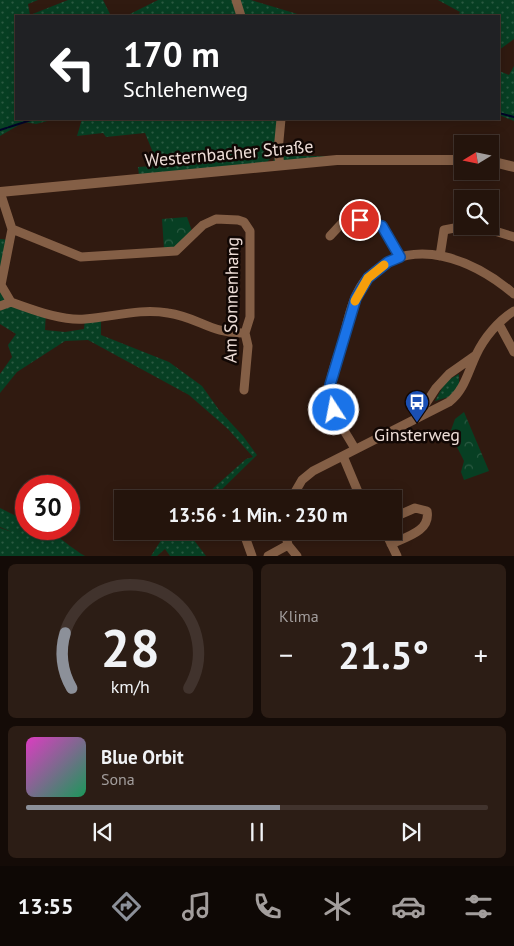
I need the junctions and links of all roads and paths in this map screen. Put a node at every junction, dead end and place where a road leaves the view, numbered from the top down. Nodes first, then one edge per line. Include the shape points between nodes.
1 (236, 0) edge
2 (241, 15) edge
3 (281, 120) edge
4 (454, 160) edge
5 (499, 164) edge
6 (280, 165) junction
7 (514, 168) edge
8 (0, 192) edge
9 (454, 228) edge
10 (12, 229) junction
11 (499, 232) edge
12 (330, 236) dead end
13 (514, 237) edge
14 (440, 256) junction
15 (400, 257) junction
16 (514, 294) edge
17 (11, 302) junction
18 (0, 306) edge
19 (514, 312) edge
20 (499, 324) junction
21 (245, 333) junction
22 (514, 352) edge
23 (476, 354) junction
24 (244, 390) dead end
25 (415, 419) junction
26 (355, 449) junction
27 (342, 456) junction
28 (296, 490) edge
29 (357, 490) edge
30 (402, 514) edge
31 (402, 539) edge
32 (246, 540) edge
33 (287, 540) edge
34 (389, 540) edge
35 (399, 540) edge
36 (391, 544) junction
37 (288, 545) junction
38 (252, 556) edge
39 (268, 556) edge
40 (297, 556) edge
41 (397, 556) edge

1 - 2 street
3 - 6 street
4 - 6 street, Westernbacher Straße via 337,160
5 - 7 street
6 - 8 street, Westernbacher Straße
8 - 10 street
9 - 14 street via 444,230
10 - 17 street via 1,285
10 - 21 street, Am Sonnenhang via 81,257 167,253 183,247 209,221 244,222 250,232 250,317
11 - 13 street
12 - 15 street via 343,222 360,220 382,226
14 - 15 street via 414,253
14 - 16 street via 479,268
15 - 26 street via 368,278 356,298 330,385 330,402
17 - 18 street
17 - 21 street via 65,318 170,313 190,318 218,332
19 - 20 street
20 - 22 street
20 - 23 street
21 - 24 street, Am Sonnenhang via 248,346
23 - 25 street via 449,374
23 - 25 street via 459,394
25 - 26 street
26 - 27 street
27 - 28 street via 314,471 302,480
27 - 29 street
30 - 31 street via 416,508 427,511 428,517 426,525
32 - 38 street
33 - 37 street
34 - 36 street
35 - 36 street
36 - 41 street
37 - 39 street
37 - 40 street

